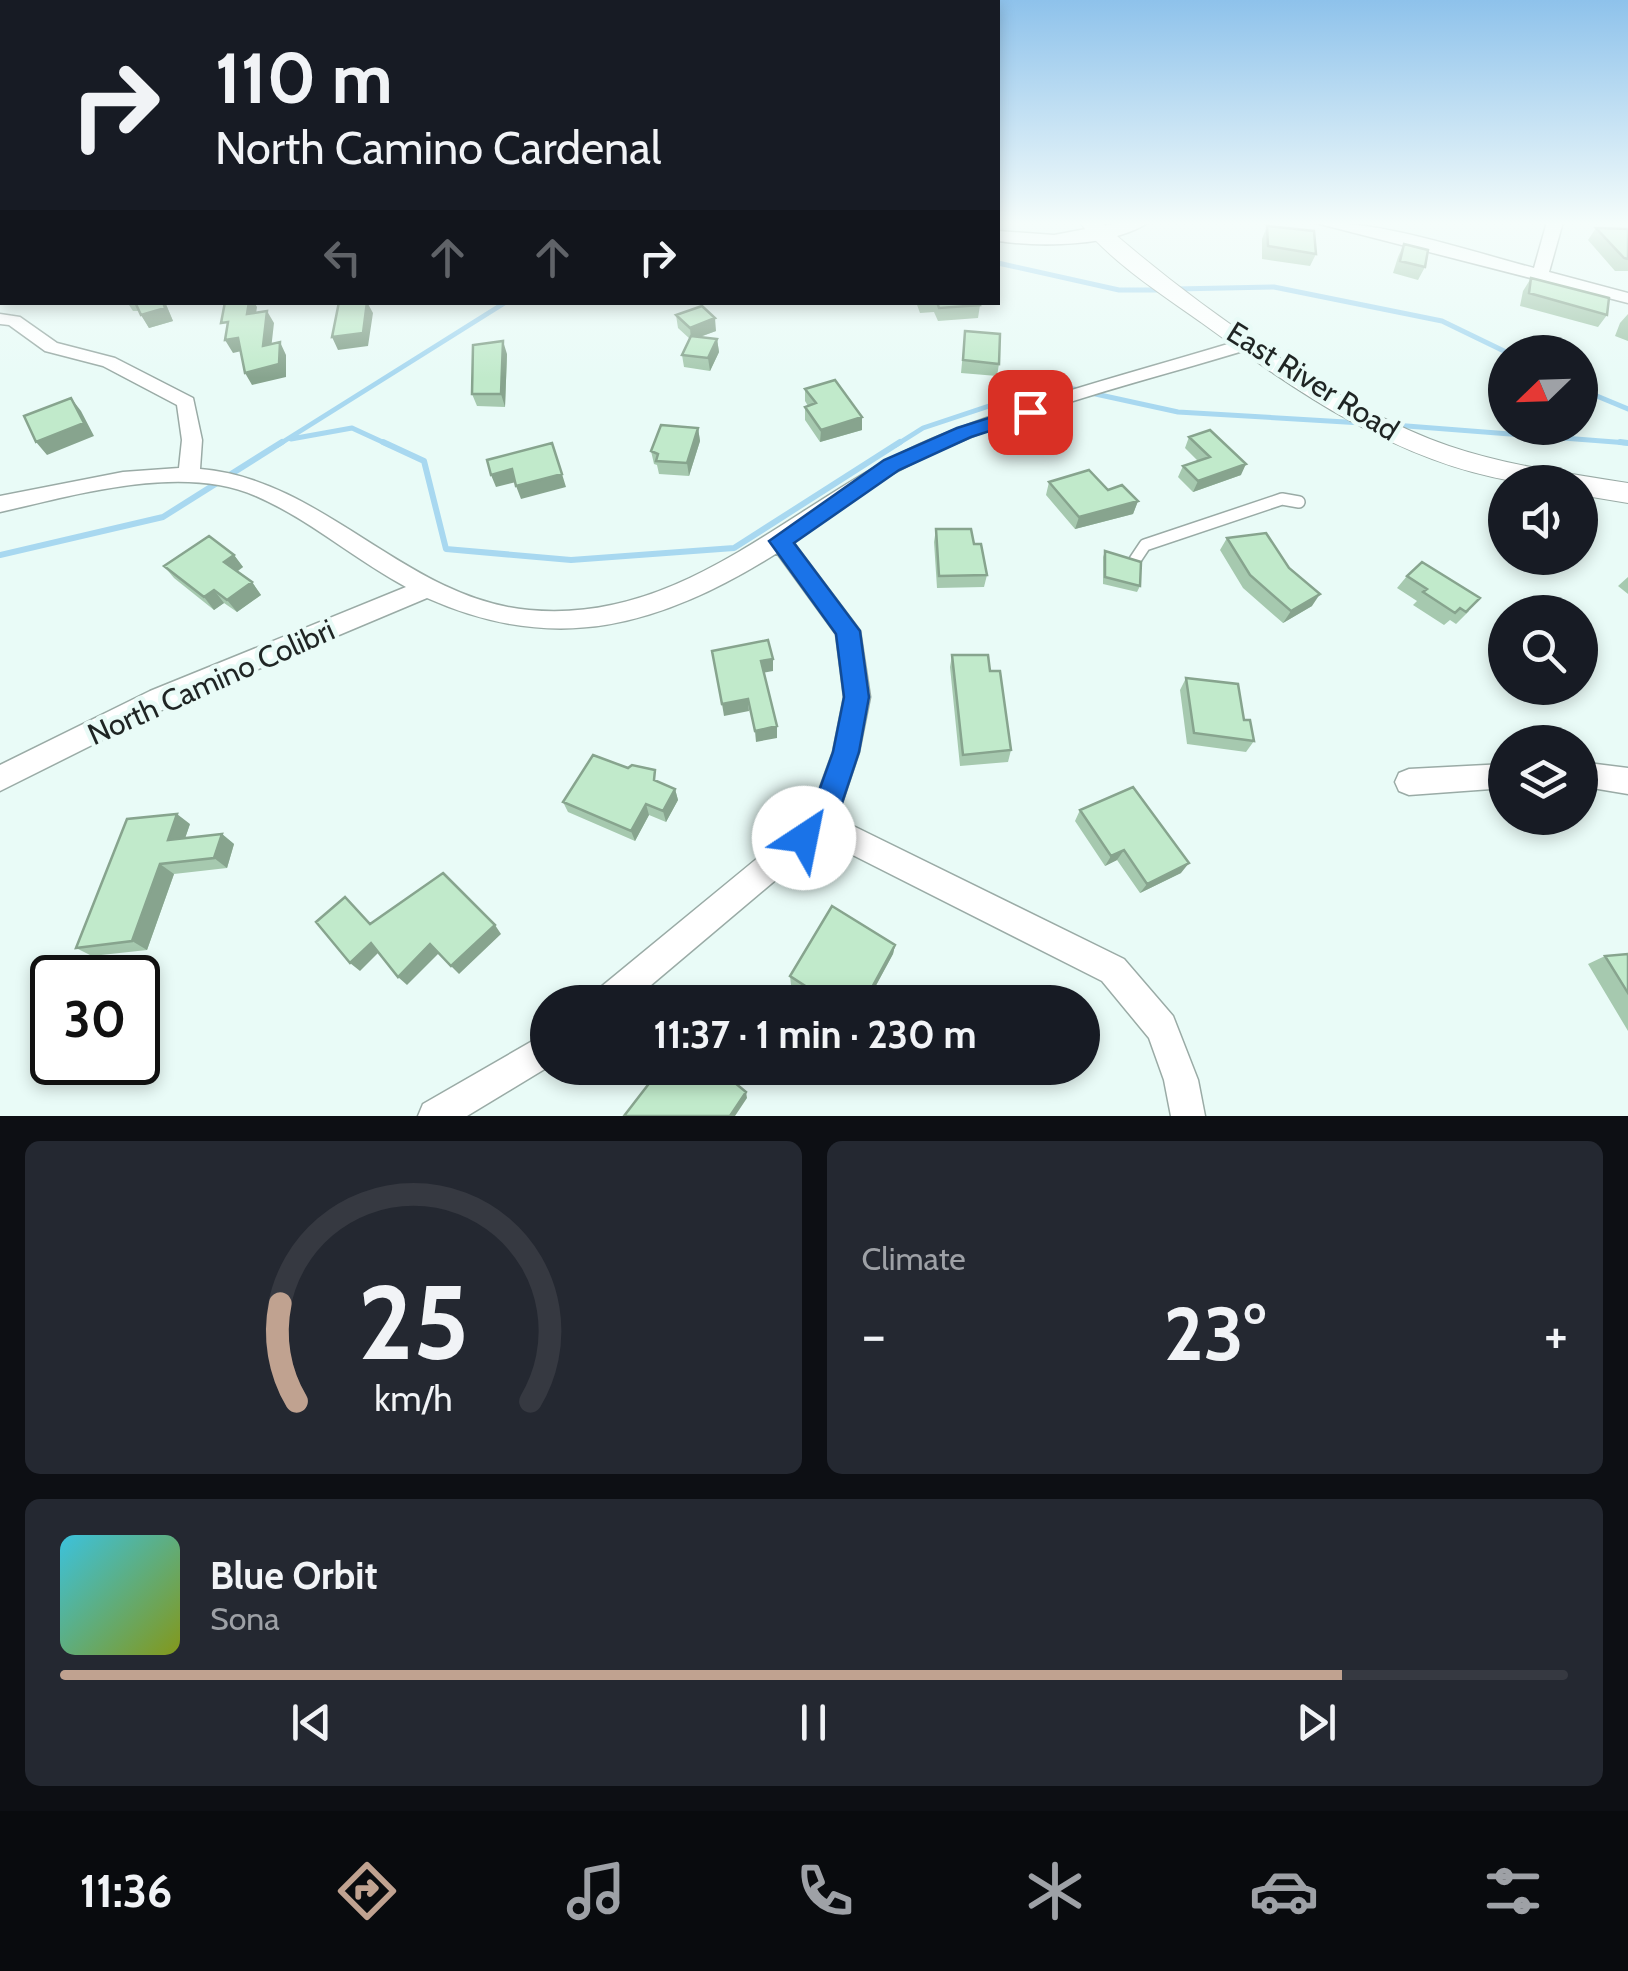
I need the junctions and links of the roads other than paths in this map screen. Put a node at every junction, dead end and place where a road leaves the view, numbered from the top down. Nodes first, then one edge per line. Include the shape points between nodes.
1 (1156, 274) edge
2 (1537, 274) edge
3 (1540, 275) joint
4 (1628, 298) edge
5 (0, 319) edge
6 (1246, 344) junction
7 (1488, 467) edge
8 (189, 475) junction
9 (1598, 488) edge
10 (1628, 493) edge
11 (1298, 502) dead end
12 (0, 504) edge
13 (780, 541) junction
14 (1135, 560) edge
15 (424, 590) junction
16 (1488, 777) edge
17 (1598, 777) edge
18 (0, 779) edge
19 (1628, 781) edge
20 (1409, 782) dead end
21 (821, 824) junction
22 (627, 985) edge
23 (530, 1059) edge
24 (435, 1116) edge
25 (1188, 1116) edge

1 - 6 street, East River Road
2 - 3 street
3 - 4 street
5 - 8 street via 51,347 109,362 186,402
6 - 7 street, East River Road via 1381,426
6 - 13 street via 964,432 892,465
8 - 12 street
8 - 15 street via 247,484 290,504
9 - 10 street
11 - 14 lane via 1282,499 1145,545
13 - 15 street via 706,585 630,610 558,621 481,610
13 - 21 street via 848,631 856,697
15 - 18 street, North Camino Colibri via 159,699
16 - 20 street
17 - 19 street
21 - 22 street
21 - 25 street via 1114,970 1161,1028
23 - 24 street

